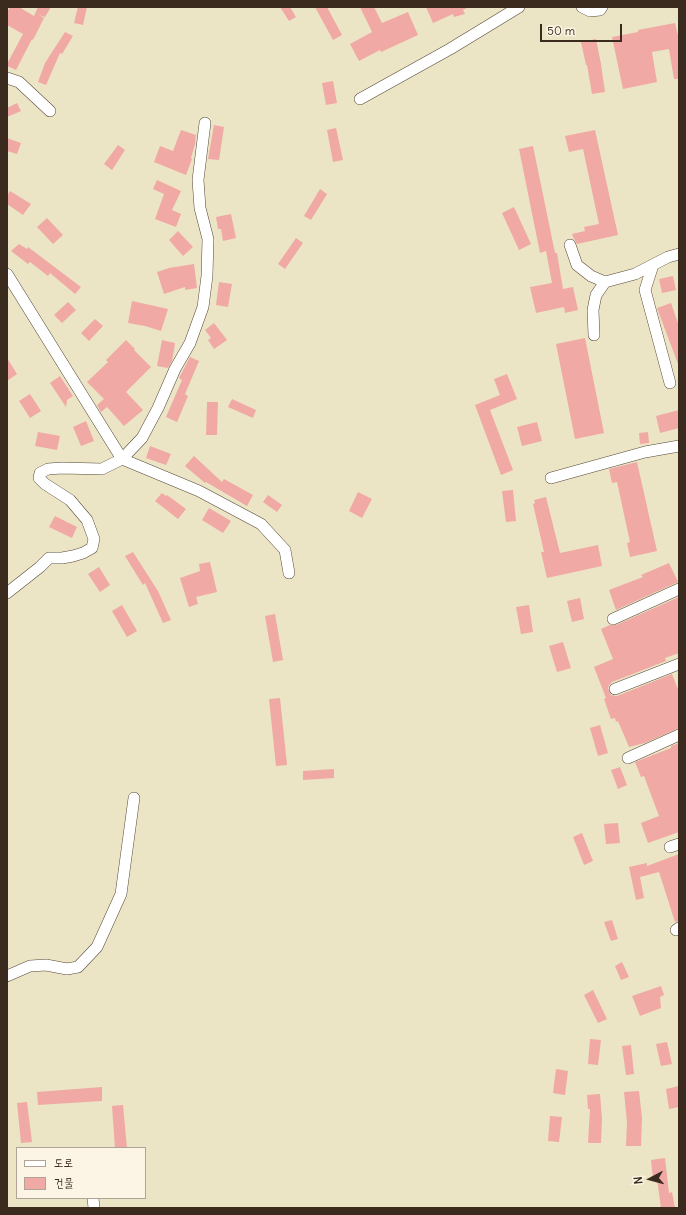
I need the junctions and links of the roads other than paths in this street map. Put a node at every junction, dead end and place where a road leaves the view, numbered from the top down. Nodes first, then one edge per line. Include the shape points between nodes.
1 (519, 7) edge
2 (582, 7) edge
3 (602, 7) edge
4 (7, 78) edge
5 (360, 99) dead end
6 (50, 111) dead end
7 (205, 123) dead end
8 (570, 245) dead end
9 (679, 254) edge
10 (653, 265) junction
11 (7, 274) edge
12 (605, 282) junction
13 (594, 335) dead end
14 (670, 384) dead end
15 (679, 446) edge
16 (122, 459) junction
17 (551, 478) dead end
18 (289, 573) dead end
19 (679, 589) edge
20 (7, 593) edge
21 (613, 619) dead end
22 (679, 664) edge
23 (615, 689) dead end
24 (679, 735) edge
25 (628, 758) dead end
26 (134, 798) dead end
27 (7, 976) edge

1 - 5 street
2 - 3 street via 590,11 600,10
4 - 6 street via 19,82
7 - 16 street via 198,180 200,208 208,239 203,307 190,343 158,408 142,438
8 - 12 street via 577,264
9 - 10 street
10 - 12 street via 635,274
10 - 14 street via 645,290
11 - 16 street
12 - 13 street via 596,296 593,310
15 - 17 street via 645,452
16 - 18 street via 198,490 261,524 286,550
16 - 20 street via 102,469 62,468 48,469 40,473 39,478 45,484 70,500 87,520 94,539 92,548 73,556 49,558
19 - 21 street
22 - 23 street
24 - 25 street
26 - 27 street via 121,894 97,947 78,967 67,969 46,965 30,966

